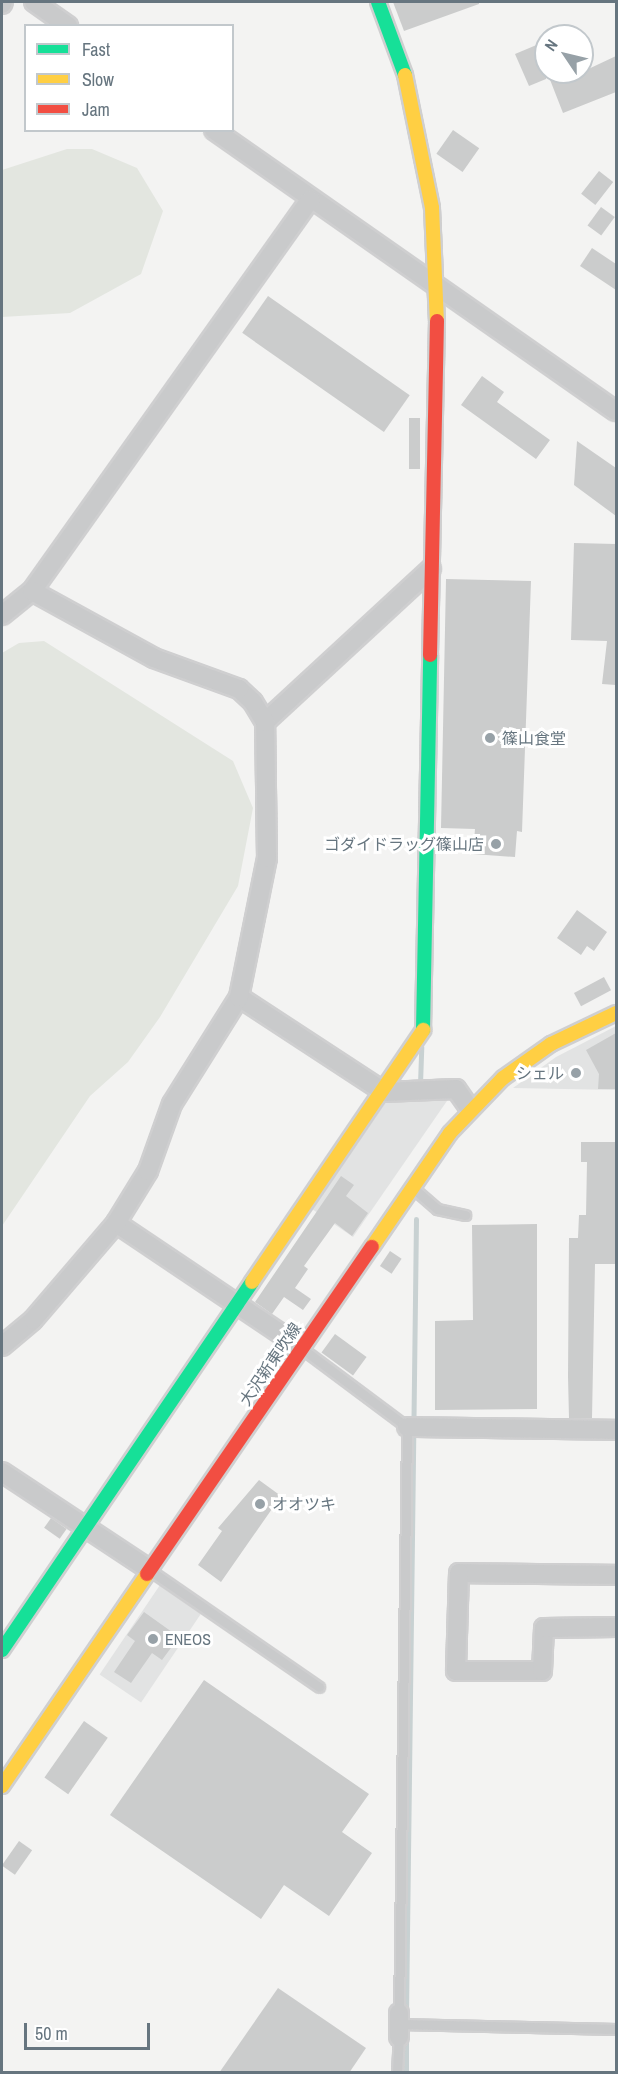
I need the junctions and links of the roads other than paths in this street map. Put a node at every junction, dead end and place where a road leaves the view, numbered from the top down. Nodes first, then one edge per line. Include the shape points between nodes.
1 (34, 2) edge
2 (378, 2) edge
3 (65, 24) edge
4 (217, 132) edge
5 (310, 200) junction
6 (435, 285) junction
7 (616, 411) edge
8 (431, 569) junction
9 (32, 591) junction
10 (2, 615) edge
11 (265, 722) junction
12 (239, 997) junction
13 (616, 1012) edge
14 (384, 1092) junction
15 (470, 1109) junction
16 (411, 1187) junction
17 (465, 1215) dead end
18 (116, 1223) junction
19 (238, 1307) junction
20 (2, 1346) edge
21 (302, 1348) junction
22 (407, 1427) junction
23 (616, 1430) edge
24 (2, 1472) edge
25 (86, 1527) junction
26 (150, 1570) junction
27 (616, 1575) edge
28 (616, 1628) edge
29 (2, 1650) edge
30 (319, 1687) dead end
31 (2, 1786) edge
32 (399, 2025) junction
33 (616, 2029) edge
34 (397, 2073) edge

1 - 3 street
2 - 6 street via 408,84 432,208
4 - 5 street
5 - 6 street
5 - 9 street
6 - 7 street
6 - 8 street
8 - 11 street
8 - 14 street via 423,1030
9 - 10 street
9 - 11 street via 154,658 239,689
11 - 12 street via 267,858
12 - 14 street
12 - 18 street via 172,1104 148,1171
13 - 15 street, 大沢新東吹線 via 551,1044
14 - 15 street via 456,1089
14 - 19 street
15 - 16 street, 大沢新東吹線
16 - 17 lane via 437,1209
16 - 21 street, 大沢新東吹線
18 - 19 street
18 - 20 street via 33,1320
19 - 21 street
19 - 25 street
21 - 22 lane
21 - 26 street, 大沢新東吹線
22 - 23 street
22 - 32 lane
24 - 25 street
25 - 26 street
25 - 29 street
26 - 30 lane
26 - 31 street, 大沢新東吹線
27 - 28 street via 459,1573 456,1671 542,1671 544,1628
32 - 33 lane
32 - 34 lane

